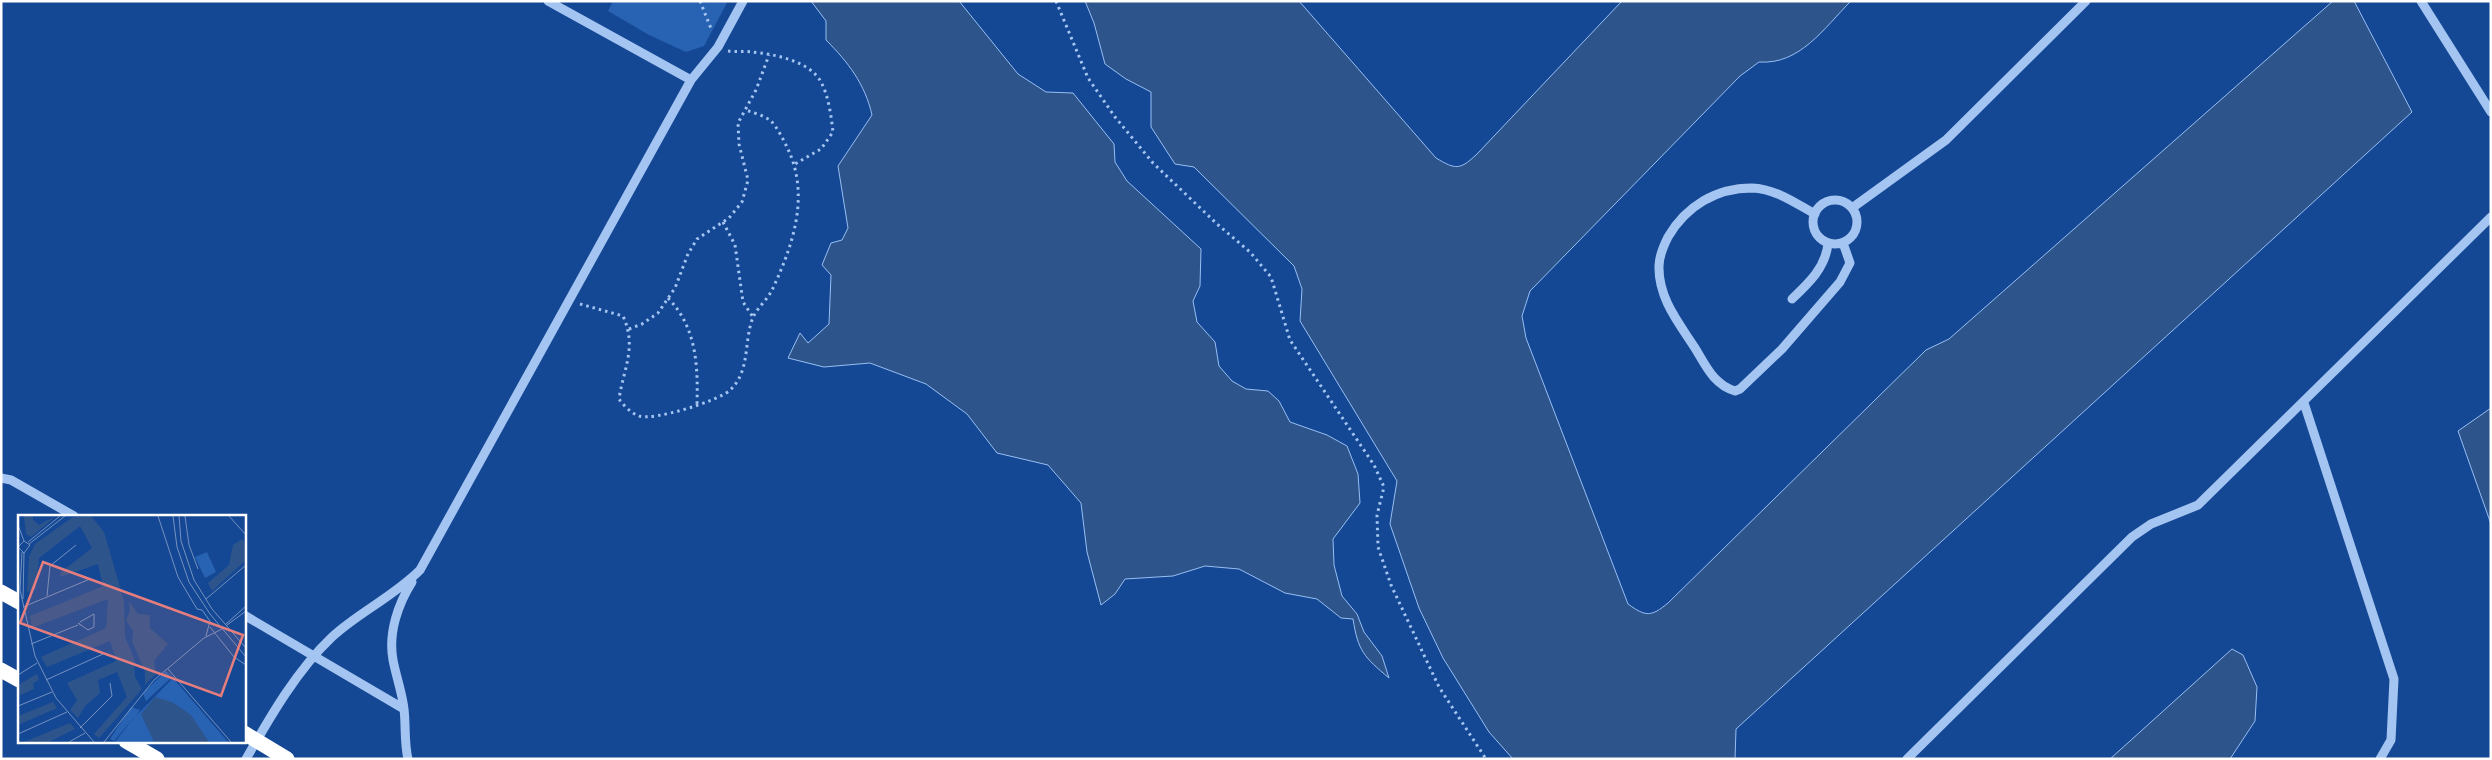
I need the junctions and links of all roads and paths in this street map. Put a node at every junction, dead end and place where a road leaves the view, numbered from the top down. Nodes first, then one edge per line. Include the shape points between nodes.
1 (548, 1) edge
2 (700, 1) edge
3 (743, 1) edge
4 (1056, 1) edge
5 (2086, 1) edge
6 (2421, 1) edge
7 (718, 48) junction
8 (769, 55) junction
9 (691, 80) junction
10 (746, 110) junction
11 (2491, 112) edge
12 (795, 164) junction
13 (1852, 208) junction
14 (1815, 214) junction
15 (2491, 217) edge
16 (723, 222) junction
17 (1828, 243) junction
18 (1843, 243) junction
19 (668, 298) junction
20 (1792, 299) dead end
21 (568, 301) junction
22 (753, 317) junction
23 (629, 329) junction
24 (2304, 403) junction
25 (697, 405) junction
26 (1, 478) edge
27 (72, 515) edge
28 (420, 570) junction
29 (1, 592) edge
30 (18, 601) edge
31 (245, 616) edge
32 (314, 656) junction
33 (1, 670) edge
34 (18, 679) edge
35 (404, 709) junction
36 (250, 737) edge
37 (128, 742) edge
38 (157, 759) edge
39 (246, 759) edge
40 (287, 759) edge
41 (408, 759) edge
42 (1486, 759) edge
43 (1907, 759) edge
44 (2380, 759) edge

1 - 9 street
2 - 7 path
3 - 7 street
4 - 42 path via 1088,78 1114,117 1153,164 1250,252 1271,278 1290,340 1374,464 1384,488 1377,515 1378,547 1391,585 1439,687
5 - 13 street via 1946,140
6 - 11 street
7 - 8 path
7 - 9 street
8 - 10 path
8 - 12 path via 806,66 821,82 830,110 833,132 821,149
9 - 21 street
10 - 12 path via 771,121
10 - 16 path via 738,123 739,144 748,180 742,202
12 - 22 path via 799,207 793,236 772,291
13 - 14 street via 1844,202 1830,201
13 - 18 street via 1857,227 1849,240
14 - 17 street via 1816,234
14 - 18 street via 1780,194 1754,188 1726,191 1699,202 1677,222 1664,245 1658,265 1662,290 1682,330 1720,386 1735,391 1740,389 1782,349 1846,272 1850,263
15 - 24 street
16 - 19 path via 697,239
16 - 22 path via 735,245 743,302
17 - 18 street
17 - 20 street via 1827,254 1820,267
19 - 23 path via 658,313
19 - 25 path via 691,338 698,365
21 - 23 path via 623,316
21 - 28 street
22 - 25 path via 741,376 729,391
23 - 25 path via 631,347 619,399 625,407 640,417 667,414
24 - 43 street via 2198,505 2151,524 2132,538
24 - 44 street via 2394,679 2391,740
26 - 27 street via 11,480
28 - 32 street via 404,587 339,632
28 - 35 street via 403,596 394,624 393,657
29 - 30 highway
31 - 32 street
32 - 35 street
32 - 36 street
33 - 34 highway
35 - 41 street
36 - 39 street
36 - 40 highway
37 - 38 highway

